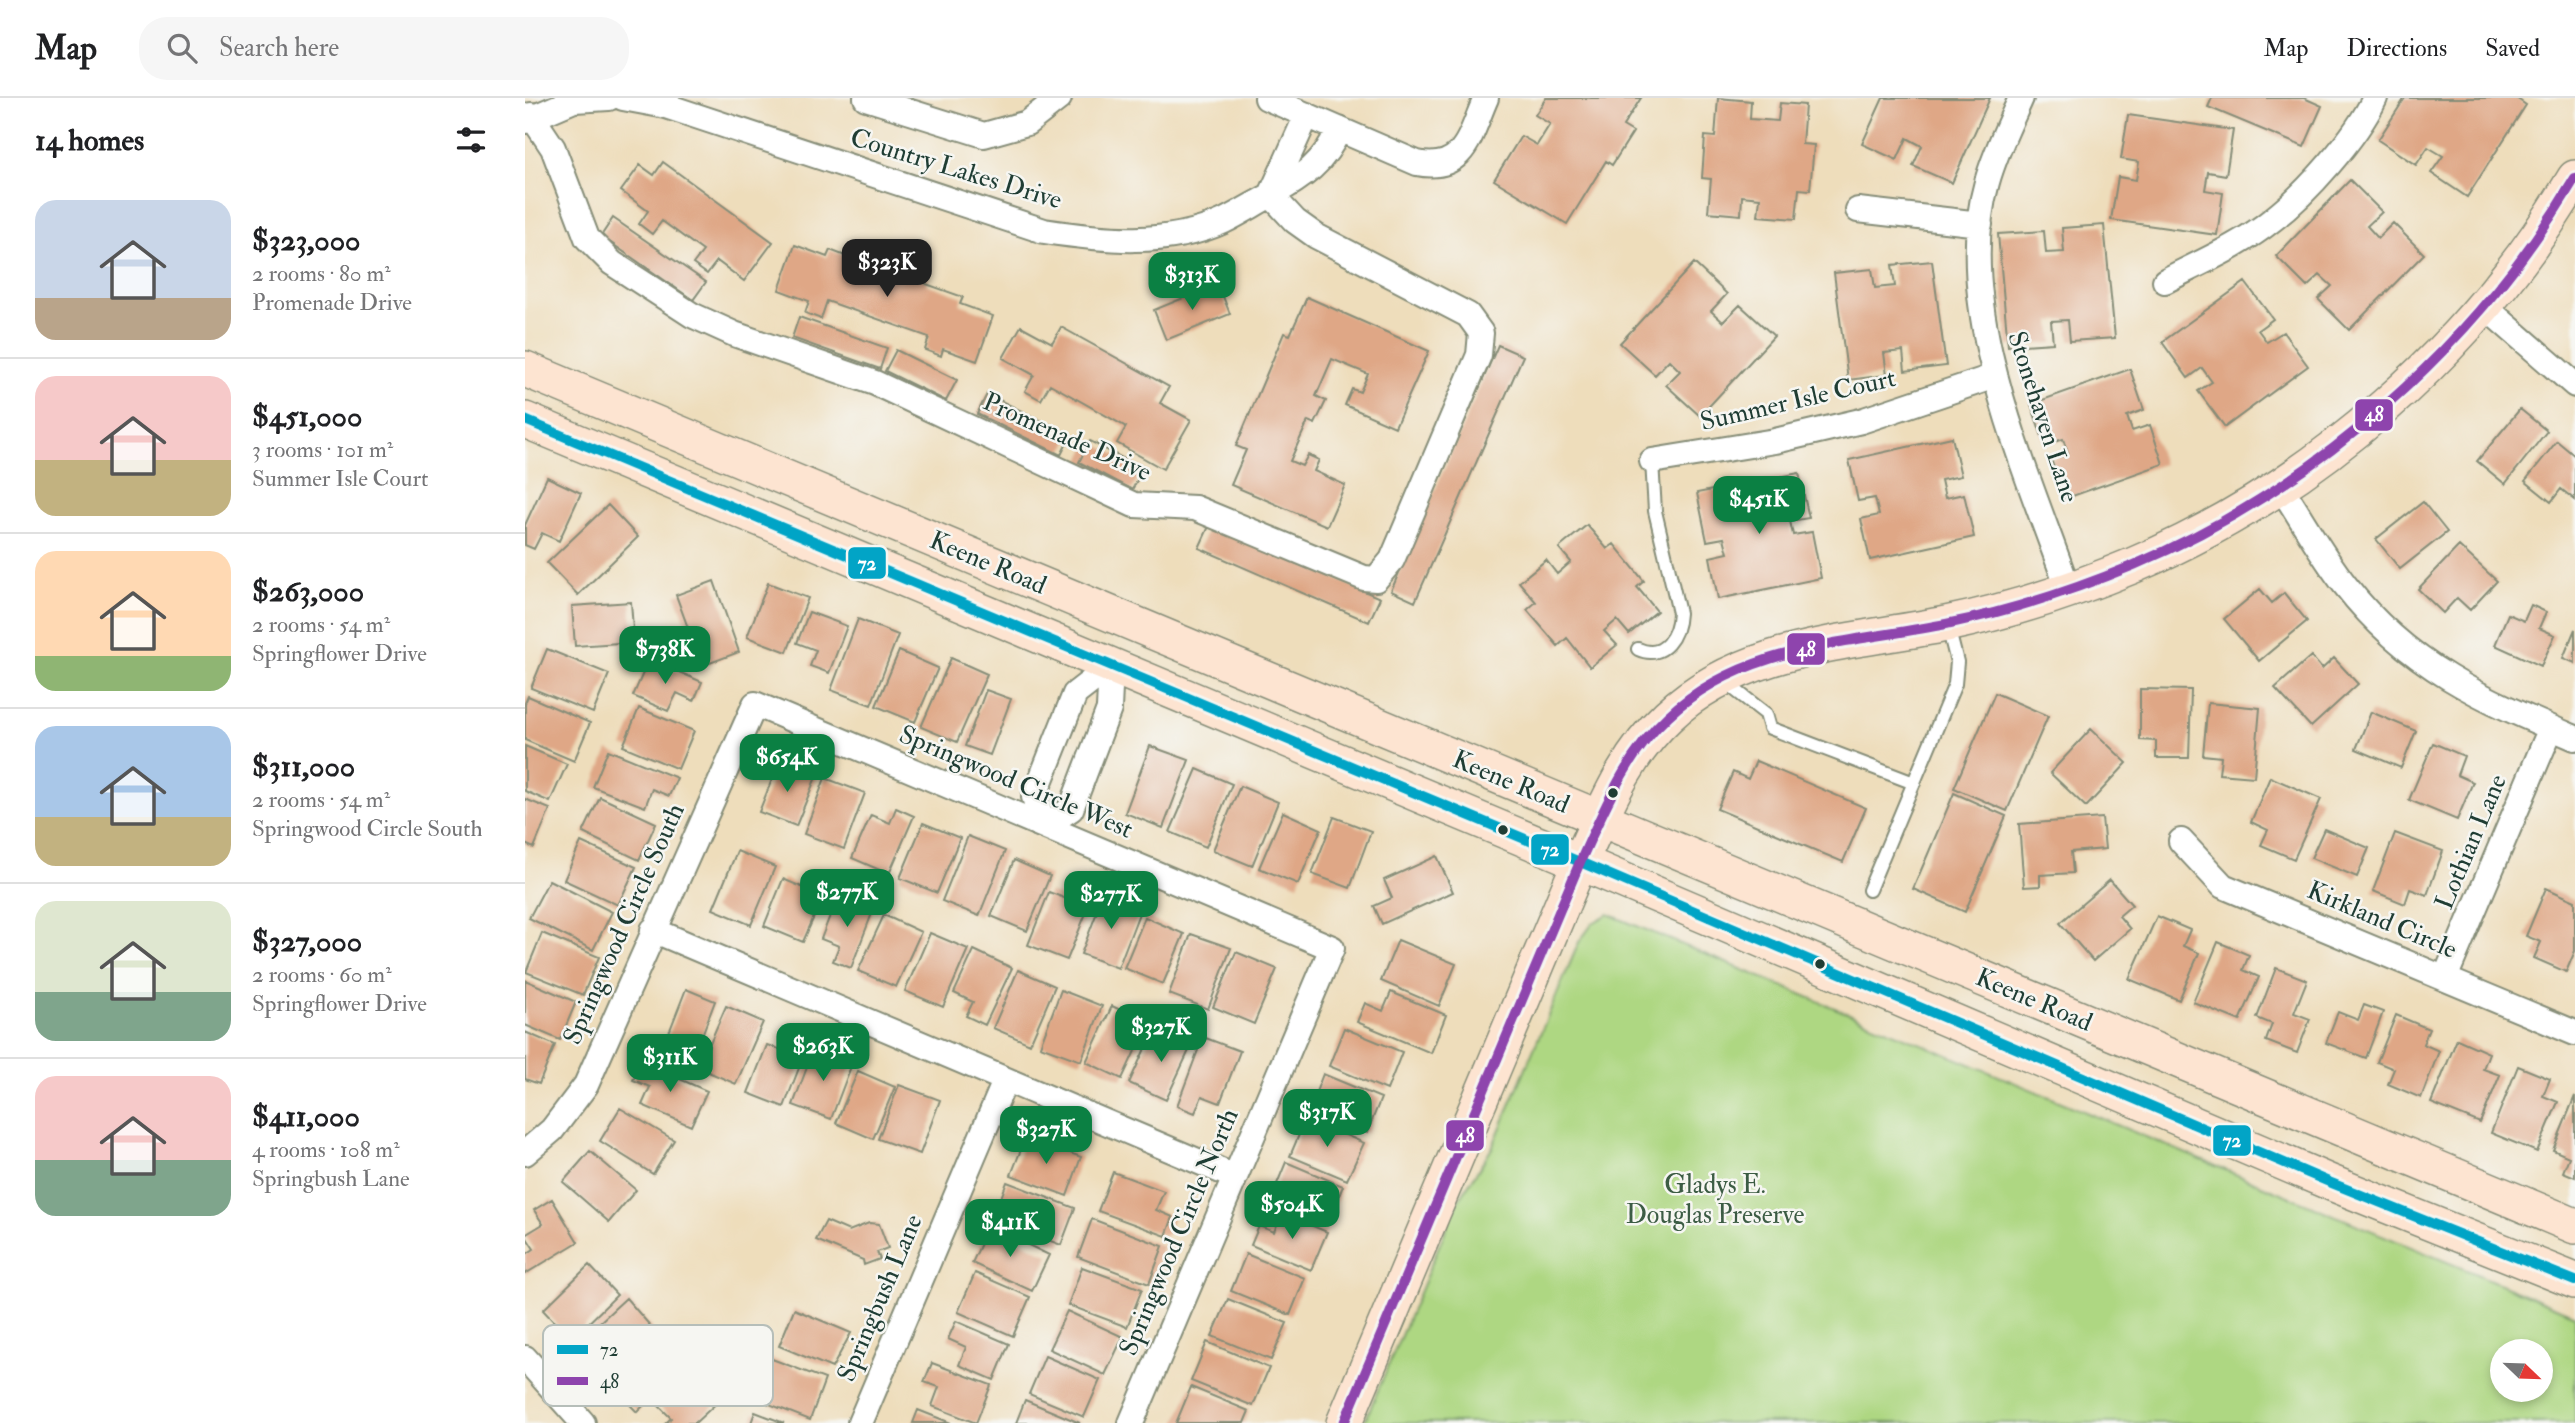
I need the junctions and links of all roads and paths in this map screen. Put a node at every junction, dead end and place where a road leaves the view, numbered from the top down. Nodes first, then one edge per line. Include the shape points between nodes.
1 (609, 98) edge
2 (623, 98) edge
3 (866, 98) edge
4 (1059, 98) edge
5 (1267, 98) edge
6 (1486, 98) edge
7 (2021, 98) edge
8 (2375, 98) edge
9 (1307, 115) junction
10 (528, 118) edge
11 (1339, 129) junction
12 (2575, 178) edge
13 (1271, 195) junction
14 (1858, 210) dead end
15 (1980, 224) junction
16 (2165, 281) dead end
17 (2484, 306) junction
18 (525, 369) edge
19 (1995, 376) junction
20 (2575, 385) edge
21 (525, 420) edge
22 (1652, 461) joint
23 (2280, 486) junction
24 (2069, 589) junction
25 (1947, 623) junction
26 (1638, 649) dead end
27 (1111, 666) junction
28 (1721, 680) junction
29 (755, 704) joint
30 (1211, 708) junction
31 (2551, 728) junction
32 (2575, 738) edge
33 (1914, 783) junction
34 (1600, 820) junction
35 (1045, 826) junction
36 (2181, 841) dead end
37 (1580, 862) junction
38 (1869, 890) dead end
39 (653, 930) junction
40 (1332, 948) joint
41 (2445, 978) junction
42 (2089, 1022) junction
43 (2575, 1032) edge
44 (1005, 1081) junction
45 (525, 1153) edge
46 (1234, 1177) junction
47 (2575, 1226) edge
48 (2575, 1281) edge
49 (525, 1358) edge
50 (543, 1378) edge
51 (568, 1406) edge
52 (583, 1423) edge
53 (860, 1423) edge
54 (1131, 1423) edge
55 (1344, 1423) edge

1 - 10 street via 574,100
2 - 13 street, Country Lakes Drive via 666,106 1032,227 1104,240 1163,237 1222,222
3 - 4 street via 984,135 1027,122
5 - 9 street
6 - 11 street via 1468,140 1446,165 1417,163
7 - 15 street, Stonehaven Lane via 1986,183
8 - 16 street via 2352,137 2273,220
9 - 11 street
9 - 13 street
10 - 13 street, Promenade Drive via 553,148 587,238 612,263 692,315 875,383 1135,505 1195,508 1354,575 1376,579 1392,560 1479,355 1481,332 1468,315 1316,236
11 - 13 street, Country Lakes Drive via 1320,161 1296,182
12 - 17 main road
14 - 15 street
15 - 19 street, Stonehaven Lane via 1977,279
17 - 20 street
17 - 23 main road via 2428,366 2366,421
18 - 34 main road, Keene Road
19 - 22 street, Summer Isle Court via 1861,421
19 - 24 street, Stonehaven Lane
21 - 27 main road, Keene Road
22 - 26 lane via 1654,511 1679,624 1670,643 1654,652
23 - 24 main road via 2146,559
23 - 31 street via 2345,585 2383,629 2432,669 2476,695
24 - 25 main road
25 - 28 main road via 1792,652
25 - 33 lane via 1957,662 1955,684
27 - 30 main road, Keene Road
27 - 35 street via 1109,709 1071,809
27 - 35 street via 1075,694 1034,797
28 - 33 lane via 1766,714 1770,728
28 - 34 main road via 1668,715 1621,775
29 - 35 street, Springwood Circle West
29 - 39 street, Springwood Circle South
30 - 34 main road via 1303,724 1542,824 1579,828
30 - 37 main road, Keene Road
31 - 32 street
31 - 41 street, Lothian Lane
33 - 38 lane
34 - 37 main road
34 - 42 main road, Keene Road
35 - 40 street, Springwood Circle West
36 - 41 street, Kirkland Circle via 2223,886
37 - 42 main road via 1601,854 1641,859 1999,1009
37 - 48 main road, Keene Road via 2329,1182
37 - 55 main road
39 - 44 street
39 - 45 street, Springwood Circle South via 586,1084 552,1130
40 - 46 street, Springwood Circle North
41 - 43 street, Kirkland Circle
42 - 47 main road, Keene Road
44 - 46 street
44 - 53 street, Springbush Lane
46 - 54 street, Springwood Circle North
49 - 50 street
51 - 52 street

